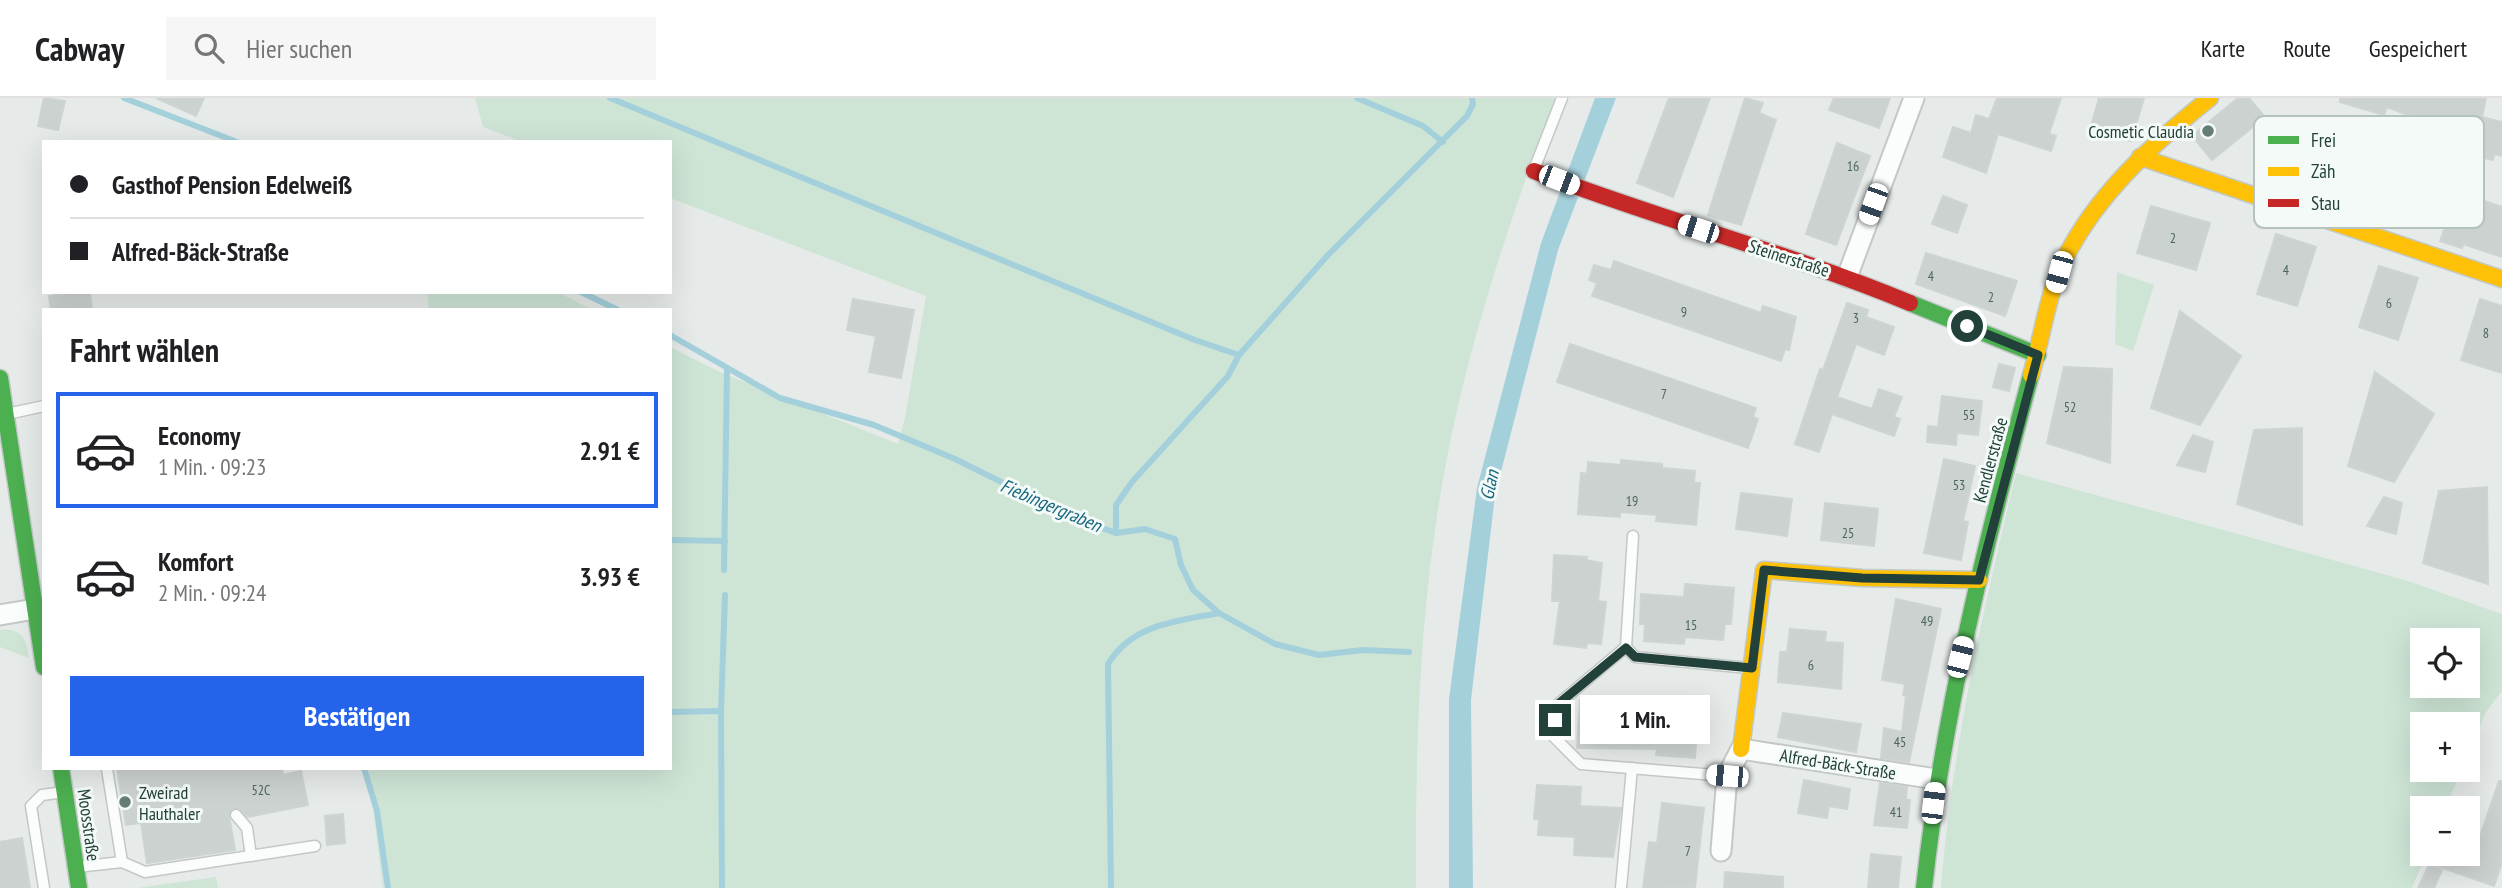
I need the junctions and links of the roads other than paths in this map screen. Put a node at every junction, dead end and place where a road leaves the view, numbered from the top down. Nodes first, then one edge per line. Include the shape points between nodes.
1 (1562, 98) edge
2 (1914, 98) edge
3 (2210, 98) edge
4 (2140, 157) junction
5 (1537, 172) joint
6 (2254, 195) edge
7 (2351, 228) edge
8 (1847, 277) junction
9 (2502, 279) edge
10 (2038, 355) junction
11 (0, 378) edge
12 (42, 406) edge
13 (7, 414) junction
14 (1633, 536) dead end
15 (1979, 580) junction
16 (35, 609) junction
17 (0, 615) edge
18 (1626, 648) junction
19 (42, 654) edge
20 (1752, 668) junction
21 (1741, 749) junction
22 (1632, 768) junction
23 (61, 770) edge
24 (107, 770) edge
25 (1727, 776) junction
26 (1936, 779) junction
27 (64, 792) junction
28 (236, 815) dead end
29 (315, 846) dead end
30 (1721, 851) dead end
31 (251, 856) junction
32 (122, 862) junction
33 (76, 867) junction
34 (44, 888) edge
35 (79, 888) edge
36 (1621, 888) edge
37 (1924, 888) edge

1 - 5 lane
2 - 8 street, Steinerstraße
3 - 4 street, Kendlerstraße
4 - 6 street
4 - 10 street, Kendlerstraße via 2103,197 2073,244 2059,272
5 - 8 street, Steinerstraße
7 - 9 street
8 - 10 street, Steinerstraße
10 - 15 street, Kendlerstraße
11 - 13 street
12 - 13 lane
13 - 16 street
14 - 18 lane
15 - 20 street via 1764,570
15 - 26 street, Kendlerstraße
16 - 17 street
16 - 19 street
18 - 20 lane via 1635,657
18 - 22 lane via 1557,705 1553,736 1581,764
20 - 21 street
21 - 25 street
21 - 26 street, Alfred-Bäck-Straße
22 - 25 lane
22 - 36 lane
23 - 27 street, Moosstraße
24 - 32 lane
25 - 30 street
26 - 37 street, Kendlerstraße
27 - 33 street, Moosstraße
27 - 34 lane via 42,795 31,806
28 - 31 lane via 247,828
29 - 31 lane
31 - 32 lane via 145,872
32 - 33 lane
33 - 35 street, Moosstraße

